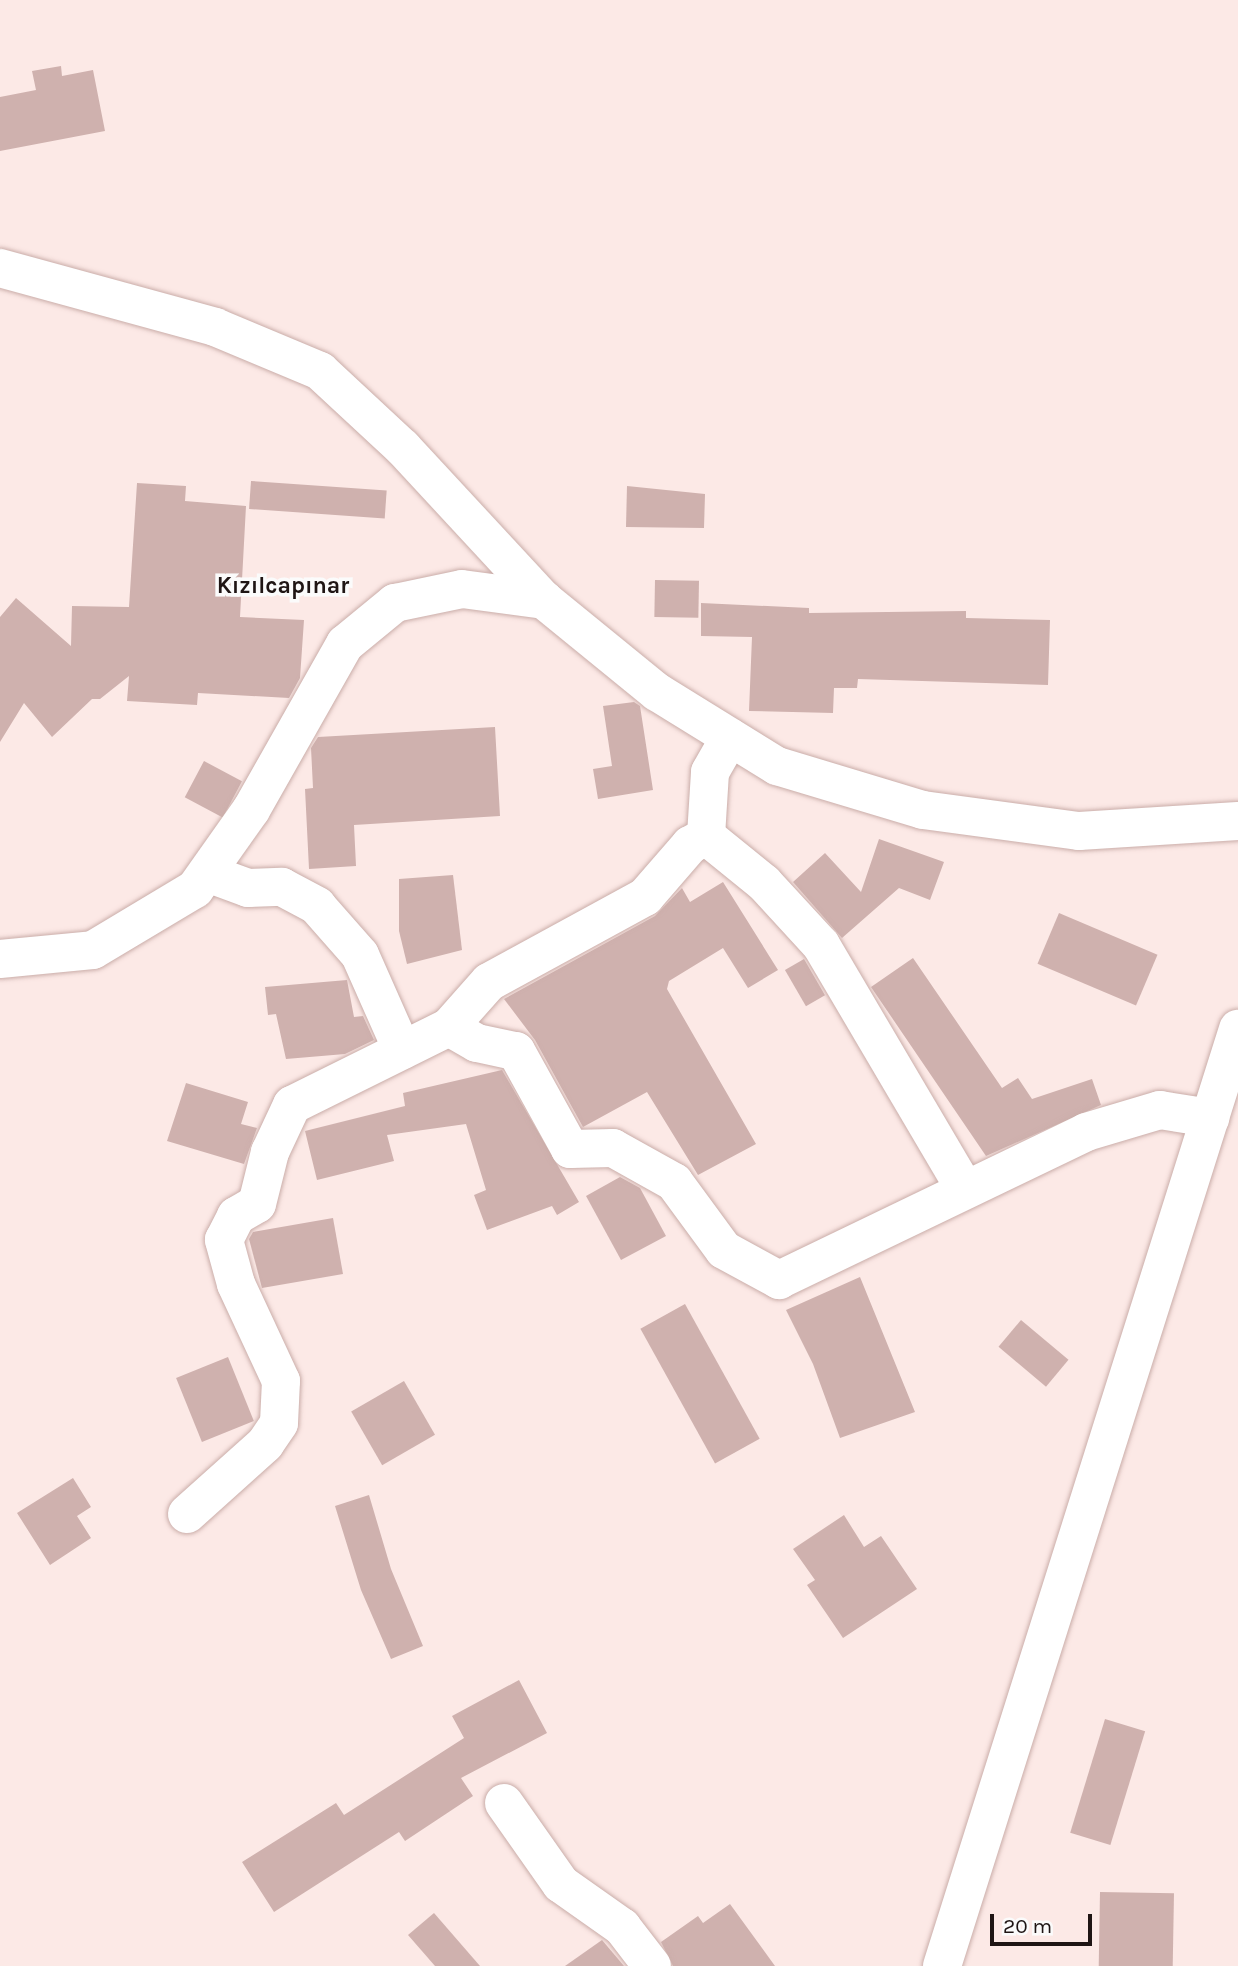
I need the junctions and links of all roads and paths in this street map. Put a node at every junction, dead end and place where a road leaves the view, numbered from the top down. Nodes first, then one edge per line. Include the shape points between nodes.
1 (0, 268) edge
2 (544, 600) junction
3 (730, 737) junction
4 (1238, 821) edge
5 (706, 836) junction
6 (206, 873) junction
7 (0, 959) edge
8 (449, 1027) junction
9 (1238, 1029) edge
10 (402, 1050) junction
11 (1210, 1118) junction
12 (965, 1189) junction
13 (187, 1514) dead end
14 (504, 1803) dead end
15 (652, 1966) edge
16 (942, 1966) edge

1 - 2 street via 215,327 320,371 403,448
2 - 3 street via 657,692
2 - 6 street via 462,589 395,603 345,644 251,810
3 - 4 street via 777,766 922,810 1079,831
3 - 5 street via 710,772
5 - 8 street via 690,845 645,897 489,982
5 - 12 street via 764,883 821,945
6 - 7 street via 195,889 93,950
6 - 10 street via 248,888 282,887 317,906 360,955
8 - 10 street
8 - 12 street via 477,1042 516,1051 570,1149 613,1147 674,1182 724,1250 779,1280 874,1238
9 - 11 street
10 - 13 street via 292,1105 270,1152 257,1205 236,1216 224,1240 236,1284 281,1381 279,1423 265,1444
11 - 12 street via 1160,1110 1086,1132
11 - 16 street
14 - 15 street via 561,1884 622,1927

